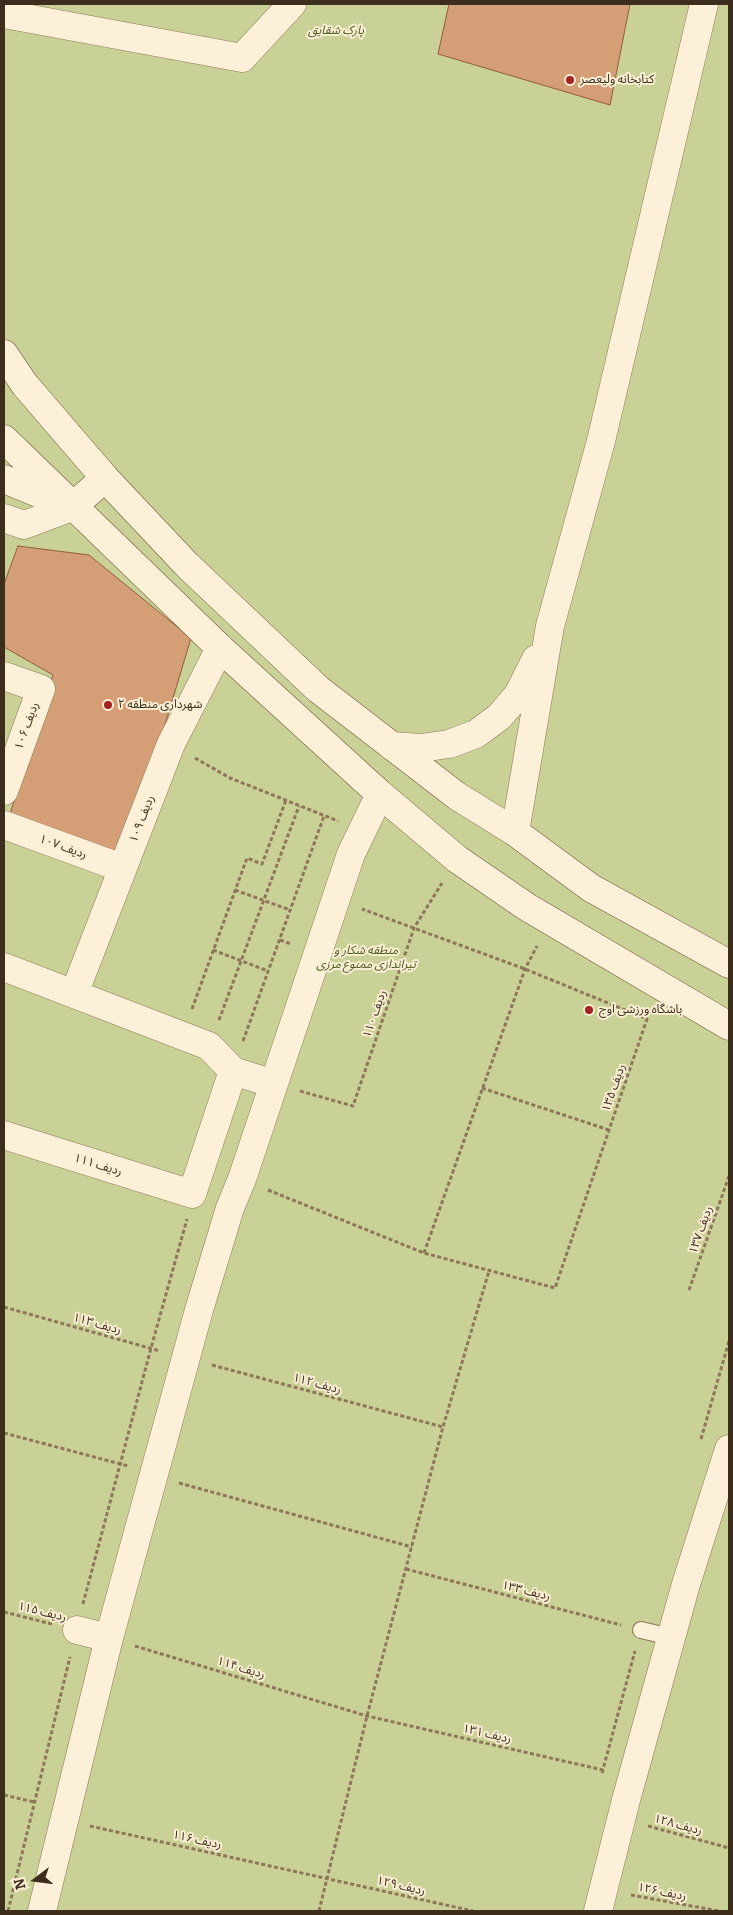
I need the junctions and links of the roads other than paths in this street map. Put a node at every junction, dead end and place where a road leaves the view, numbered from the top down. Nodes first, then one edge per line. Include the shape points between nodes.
1 (292, 4) edge
2 (704, 4) edge
3 (4, 14) edge
4 (4, 354) edge
5 (4, 439) edge
6 (105, 478) junction
7 (4, 479) edge
8 (72, 507) junction
9 (4, 518) edge
10 (550, 626) junction
11 (220, 648) junction
12 (4, 676) edge
13 (392, 746) junction
14 (4, 792) edge
15 (380, 794) junction
16 (4, 825) edge
17 (515, 832) junction
18 (122, 868) junction
19 (729, 964) edge
20 (4, 967) edge
21 (74, 994) junction
22 (729, 1026) edge
23 (233, 1071) junction
24 (274, 1084) junction
25 (4, 1135) edge
26 (729, 1449) edge
27 (76, 1630) road end
28 (641, 1630) road end
29 (671, 1637) junction
30 (109, 1638) junction
31 (600, 1900) edge
32 (42, 1911) edge

1 - 3 street via 242,58
2 - 10 street via 602,441
4 - 6 street via 25,385
5 - 8 street
6 - 8 street
6 - 13 street via 187,565 318,689
7 - 8 street
8 - 9 street via 24,525
8 - 11 street
10 - 13 street via 518,695 499,717 476,734 449,744 421,748
10 - 17 street
11 - 15 street
11 - 18 street, ردیف ۱۰۹ via 171,744
12 - 14 street, ردیف ۱۰۶ via 41,689
13 - 17 street via 457,796
15 - 22 street via 457,859 550,921
15 - 24 street via 352,854
16 - 18 street, ردیف ۱۰۷
17 - 19 street via 591,888
18 - 21 street, ردیف ۱۰۹
20 - 21 street
21 - 23 street via 209,1046
23 - 24 street
23 - 25 street, ردیف ۱۱۱ via 192,1194
24 - 30 street via 230,1208
26 - 29 street
27 - 30 street
28 - 29 lane
29 - 31 street
30 - 32 street

